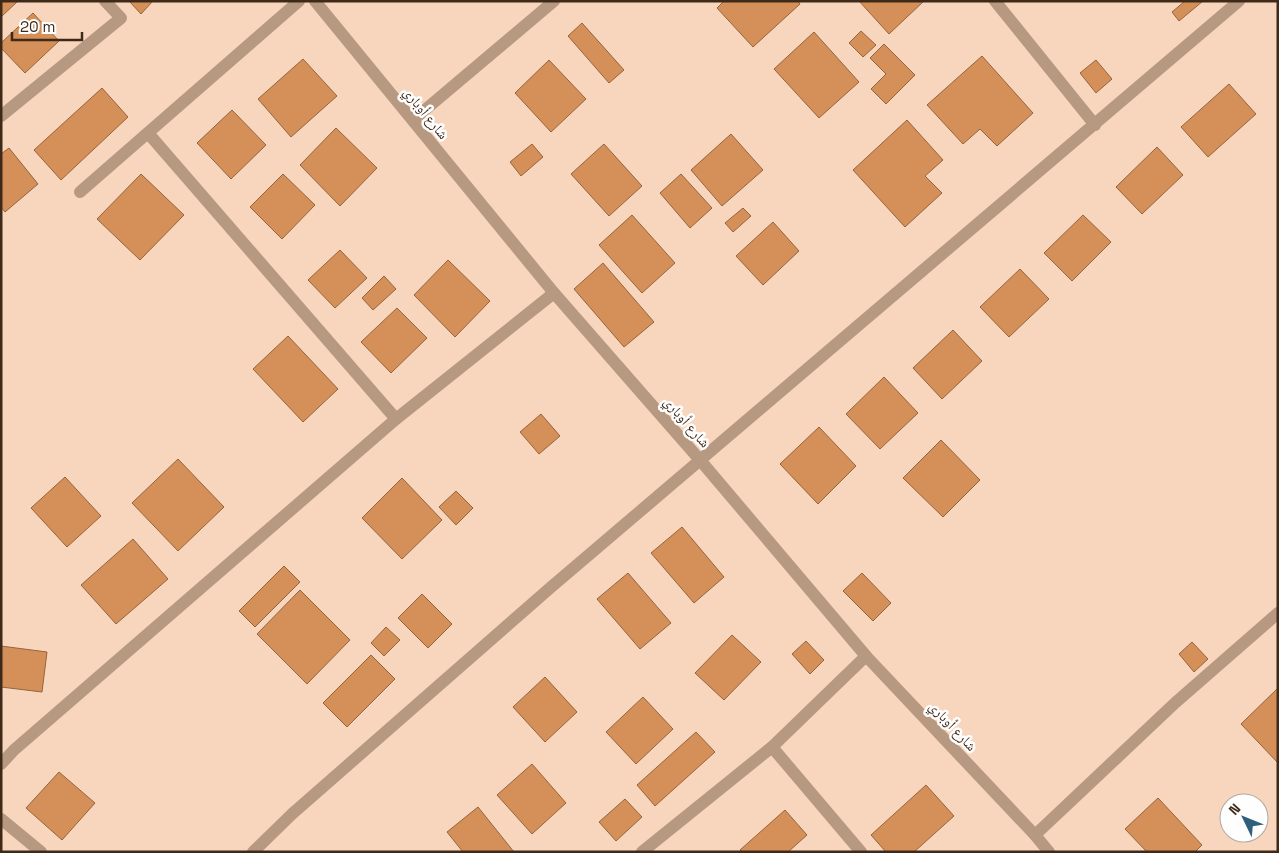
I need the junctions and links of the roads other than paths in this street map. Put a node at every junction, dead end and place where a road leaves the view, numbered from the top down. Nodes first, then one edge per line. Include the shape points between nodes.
1 (106, 1) edge
2 (299, 1) edge
3 (315, 1) edge
4 (554, 1) edge
5 (995, 1) edge
6 (1239, 1) edge
7 (1, 116) edge
8 (412, 120) junction
9 (1095, 125) junction
10 (148, 134) junction
11 (80, 192) dead end
12 (554, 293) junction
13 (396, 419) junction
14 (700, 460) junction
15 (1278, 613) edge
16 (866, 656) junction
17 (772, 747) junction
18 (1, 764) edge
19 (1, 819) edge
20 (1035, 835) junction
21 (41, 852) edge
22 (253, 852) edge
23 (642, 852) edge
24 (862, 852) edge
25 (1049, 852) edge

1 - 7 street via 121,18
2 - 10 street
3 - 8 street, شارع أوباري
4 - 8 street
5 - 9 street
6 - 9 street
8 - 12 street, شارع أوباري
9 - 14 street
10 - 11 street
10 - 13 street
12 - 13 street
12 - 14 street, شارع أوباري
13 - 18 street
14 - 16 street, شارع أوباري
14 - 22 street via 329,781
15 - 20 street via 1175,702
16 - 17 street
16 - 20 street, شارع أوباري
17 - 23 street
17 - 24 street
19 - 21 street
20 - 25 street, شارع أوباري

